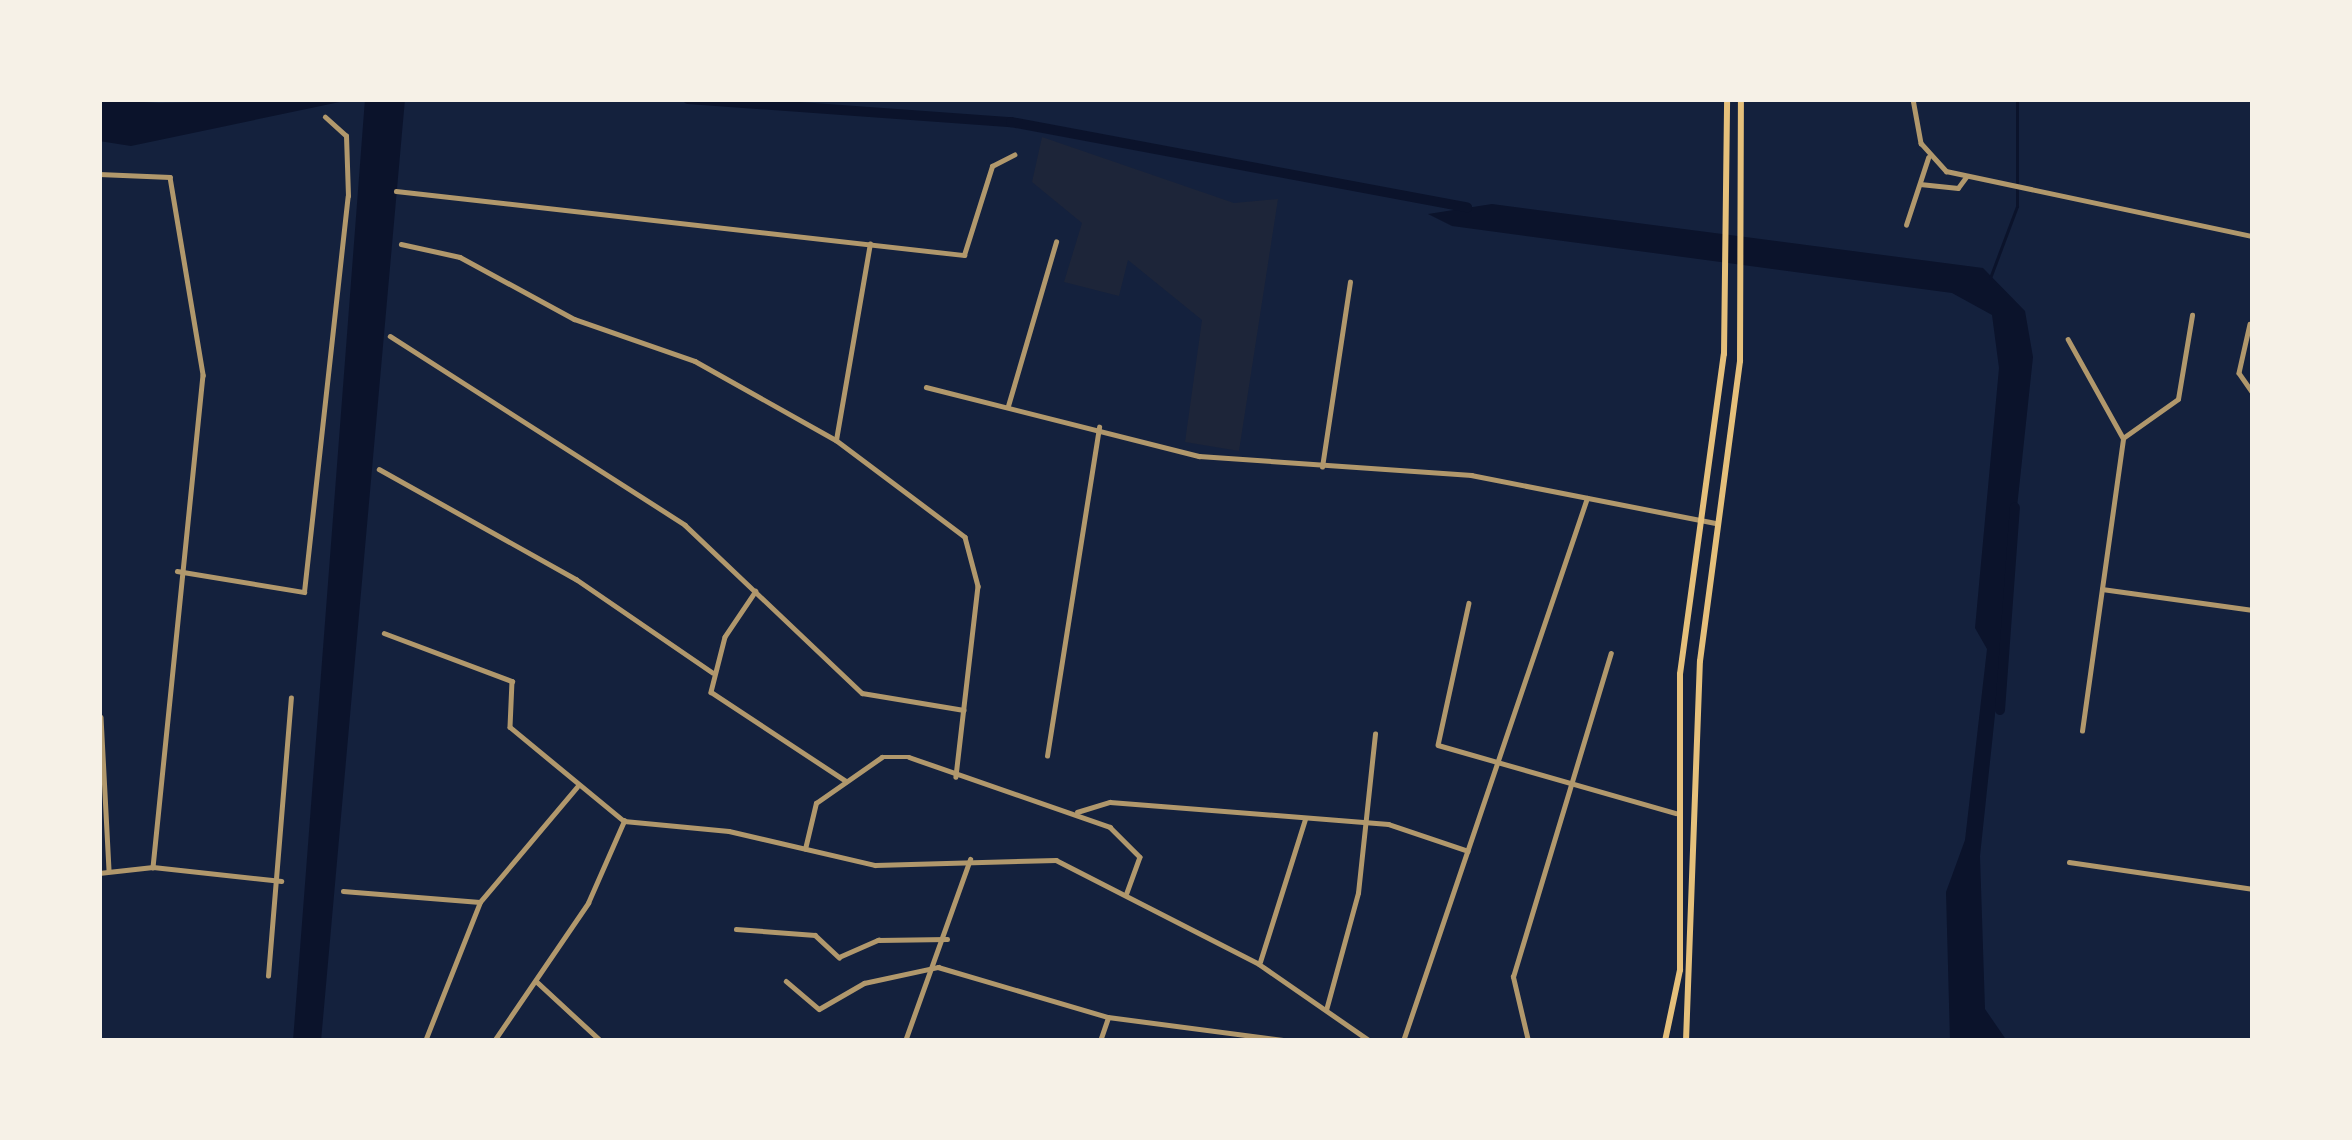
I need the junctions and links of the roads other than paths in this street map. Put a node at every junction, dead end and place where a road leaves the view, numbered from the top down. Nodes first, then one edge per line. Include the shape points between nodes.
1 (1727, 99) edge
2 (1742, 99) edge
3 (1913, 99) edge
4 (325, 117) dead end
5 (1014, 155) dead end
6 (1928, 158) junction
7 (99, 174) edge
8 (1966, 177) junction
9 (1920, 184) junction
10 (396, 190) dead end
11 (1906, 225) dead end
12 (2253, 236) edge
13 (1057, 242) dead end
14 (400, 244) dead end
15 (870, 244) junction
16 (1350, 282) dead end
17 (2192, 316) dead end
18 (2250, 324) dead end
19 (390, 336) dead end
20 (2068, 339) dead end
21 (926, 387) dead end
22 (2253, 393) edge
23 (1008, 406) junction
24 (1099, 427) junction
25 (2123, 438) junction
26 (836, 440) junction
27 (1322, 467) junction
28 (379, 469) dead end
29 (1587, 498) junction
30 (1698, 519) junction
31 (1720, 524) junction
32 (177, 571) junction
33 (2102, 589) junction
34 (756, 591) junction
35 (1469, 603) dead end
36 (2253, 610) edge
37 (384, 633) dead end
38 (1611, 653) dead end
39 (712, 672) junction
40 (291, 698) dead end
41 (964, 710) junction
42 (101, 717) edge
43 (2082, 731) dead end
44 (1375, 734) dead end
45 (1048, 756) dead end
46 (1501, 761) junction
47 (956, 777) junction
48 (846, 781) junction
49 (1577, 784) junction
50 (578, 785) junction
51 (1675, 789) junction
52 (1692, 791) junction
53 (1077, 812) junction
54 (1675, 814) junction
55 (1305, 819) junction
56 (624, 821) junction
57 (1365, 825) junction
58 (1468, 850) junction
59 (805, 851) junction
60 (970, 859) junction
61 (2069, 862) dead end
62 (153, 867) junction
63 (109, 871) junction
64 (99, 873) edge
65 (281, 880) junction
66 (2253, 889) edge
67 (344, 891) dead end
68 (1127, 893) junction
69 (480, 902) junction
70 (736, 929) dead end
71 (947, 939) junction
72 (1259, 964) junction
73 (938, 967) junction
74 (268, 976) dead end
75 (536, 981) junction
76 (786, 981) dead end
77 (1326, 1010) junction
78 (1108, 1016) junction
79 (424, 1041) edge
80 (494, 1041) edge
81 (601, 1041) edge
82 (905, 1041) edge
83 (1100, 1041) edge
84 (1290, 1041) edge
85 (1370, 1041) edge
86 (1403, 1041) edge
87 (1528, 1041) edge
88 (1665, 1041) edge
89 (1686, 1041) edge

1 - 30 main road via 1727,274
2 - 31 main road via 1743,275
3 - 6 street
4 - 32 street via 346,136 348,196 304,592
5 - 15 street via 990,171 970,252
6 - 8 street
6 - 9 street
7 - 32 street via 171,180 203,375
8 - 9 street via 1958,188
8 - 12 street
9 - 11 street
10 - 15 street
13 - 23 street
14 - 26 street via 460,257 574,320 695,361
15 - 26 street
16 - 27 street
17 - 25 street via 2178,399
18 - 22 street via 2240,373
19 - 34 street via 577,448
20 - 25 street
21 - 23 street
23 - 24 street
24 - 27 street via 1199,456
24 - 45 street
25 - 33 street
26 - 41 street via 965,537 977,560
27 - 29 street via 1471,475
28 - 39 street via 576,579
29 - 30 street
29 - 46 street
30 - 31 street
30 - 51 main road
31 - 52 main road
32 - 62 street
33 - 36 street
33 - 43 street
34 - 39 street
34 - 41 street via 862,693
35 - 46 street via 1432,735
37 - 50 street via 512,681 505,720
38 - 49 street
39 - 48 street via 716,699
40 - 65 street
41 - 47 street
42 - 63 street
44 - 57 street
46 - 49 street
46 - 58 street
47 - 48 street via 893,755
47 - 53 street
48 - 59 street via 816,803
49 - 54 street
49 - 87 street via 1513,977
50 - 56 street
50 - 69 street
51 - 52 main road
51 - 54 main road
52 - 89 main road
53 - 55 street via 1110,802
53 - 68 street via 1137,852
54 - 88 main road via 1680,970
55 - 57 street
55 - 72 street
56 - 59 street
56 - 75 street
57 - 58 street via 1408,827
57 - 77 street
58 - 86 street
59 - 60 street via 875,865
60 - 68 street via 1056,860
60 - 71 street
61 - 66 street
62 - 63 street
62 - 65 street
63 - 64 street
65 - 74 street
67 - 69 street
68 - 72 street
69 - 79 street
70 - 71 street via 815,934 839,957 878,940
71 - 73 street
72 - 77 street
73 - 76 street via 864,983 819,1010
73 - 78 street
73 - 82 street
75 - 80 street
75 - 81 street
77 - 85 street
78 - 83 street
78 - 84 street

